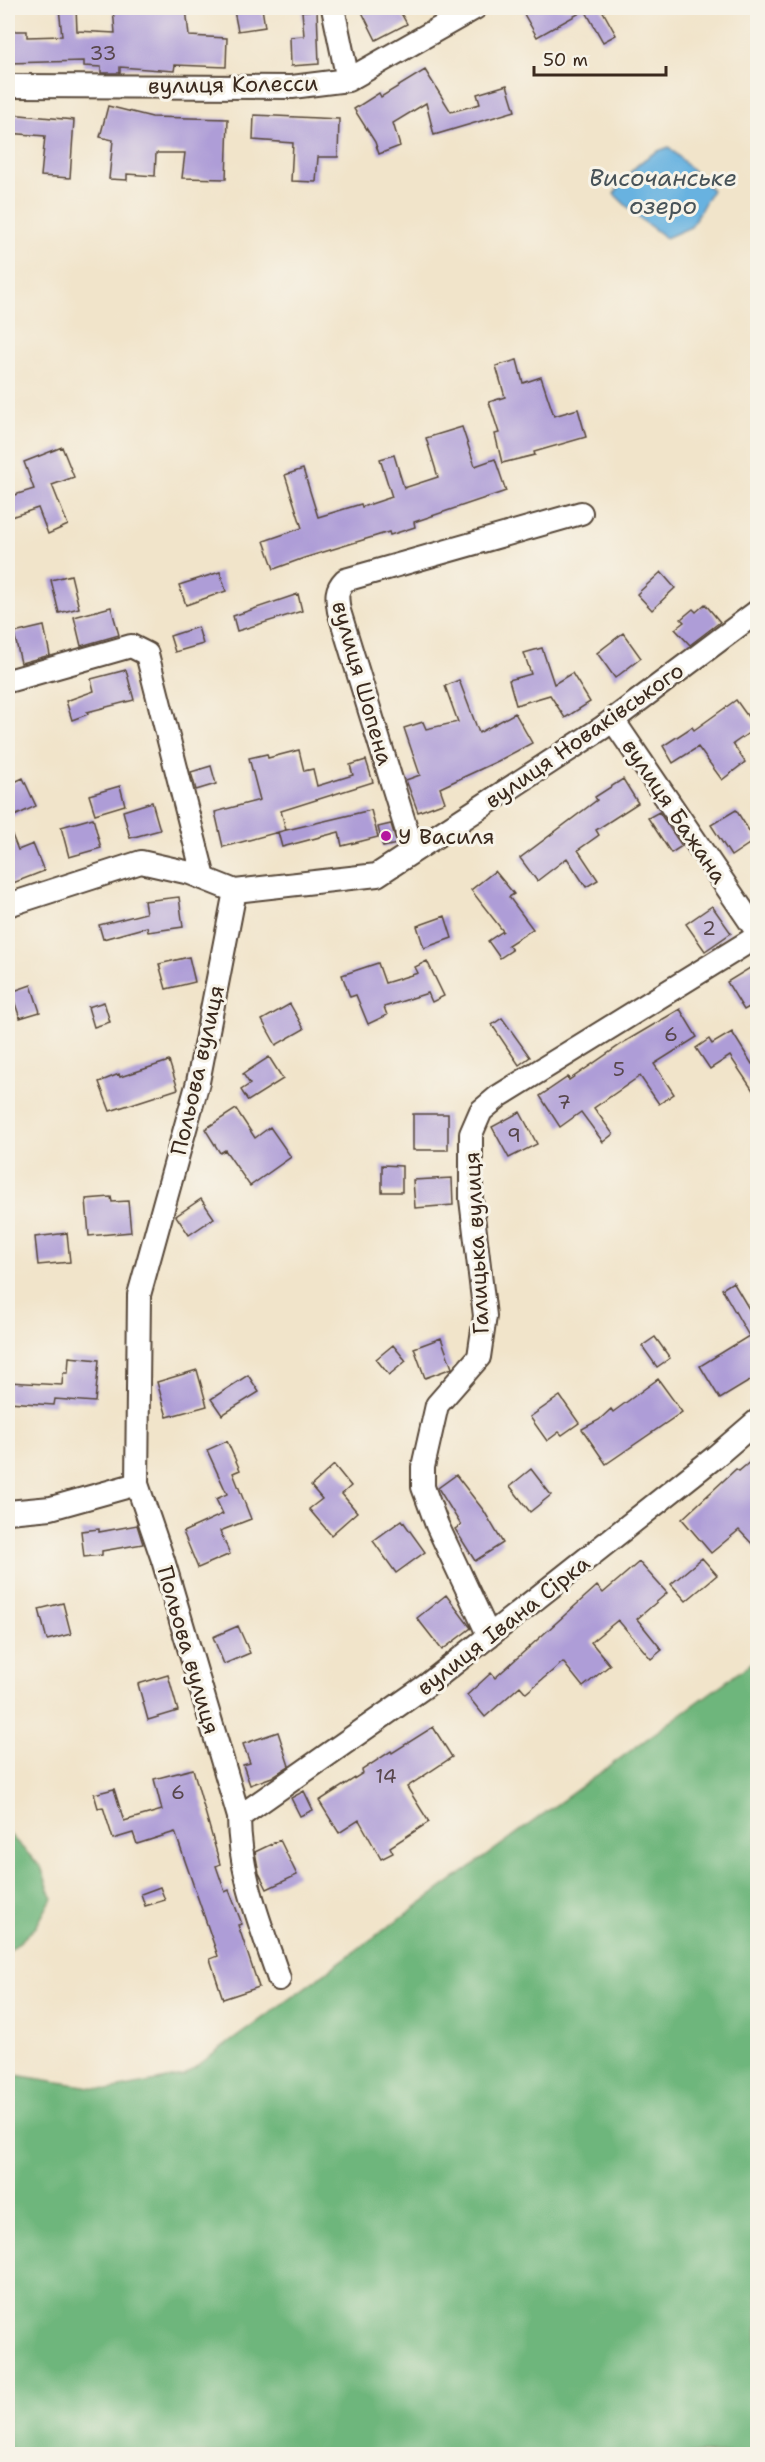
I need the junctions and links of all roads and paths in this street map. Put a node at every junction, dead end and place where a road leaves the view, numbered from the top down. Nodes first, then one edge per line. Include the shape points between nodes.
1 (333, 8) edge
2 (475, 8) edge
3 (348, 80) junction
4 (8, 86) edge
5 (581, 513) dead end
6 (758, 611) edge
7 (8, 681) edge
8 (613, 720) junction
9 (413, 851) junction
10 (204, 878) junction
11 (235, 891) junction
12 (8, 905) edge
13 (758, 934) edge
14 (758, 1420) edge
15 (137, 1484) junction
16 (8, 1512) edge
17 (489, 1636) junction
18 (239, 1817) junction
19 (279, 1979) dead end

1 - 3 street
2 - 3 street, вулиця Колесси
3 - 4 street, вулиця Колесси via 292,87
5 - 9 street, вулиця Шопена via 345,580 339,586 339,611
6 - 8 street, вулиця Новаківського
7 - 10 street via 131,646 147,654
8 - 9 street, вулиця Новаківського
8 - 13 street, вулиця Бажана
9 - 11 street, вулиця Новаківського via 377,875
10 - 11 street
10 - 12 street via 141,862
11 - 15 street, Польова вулиця via 198,1082 139,1295
13 - 17 street, Галицька вулиця via 499,1096 481,1111 471,1134 471,1199 483,1339 479,1358 437,1405 423,1467 423,1487
14 - 17 street, вулиця Івана Сірка
15 - 16 street via 51,1508
15 - 18 street, Польова вулиця
17 - 18 street, вулиця Івана Сірка via 427,1685
18 - 19 street, Польова вулиця via 244,1874

